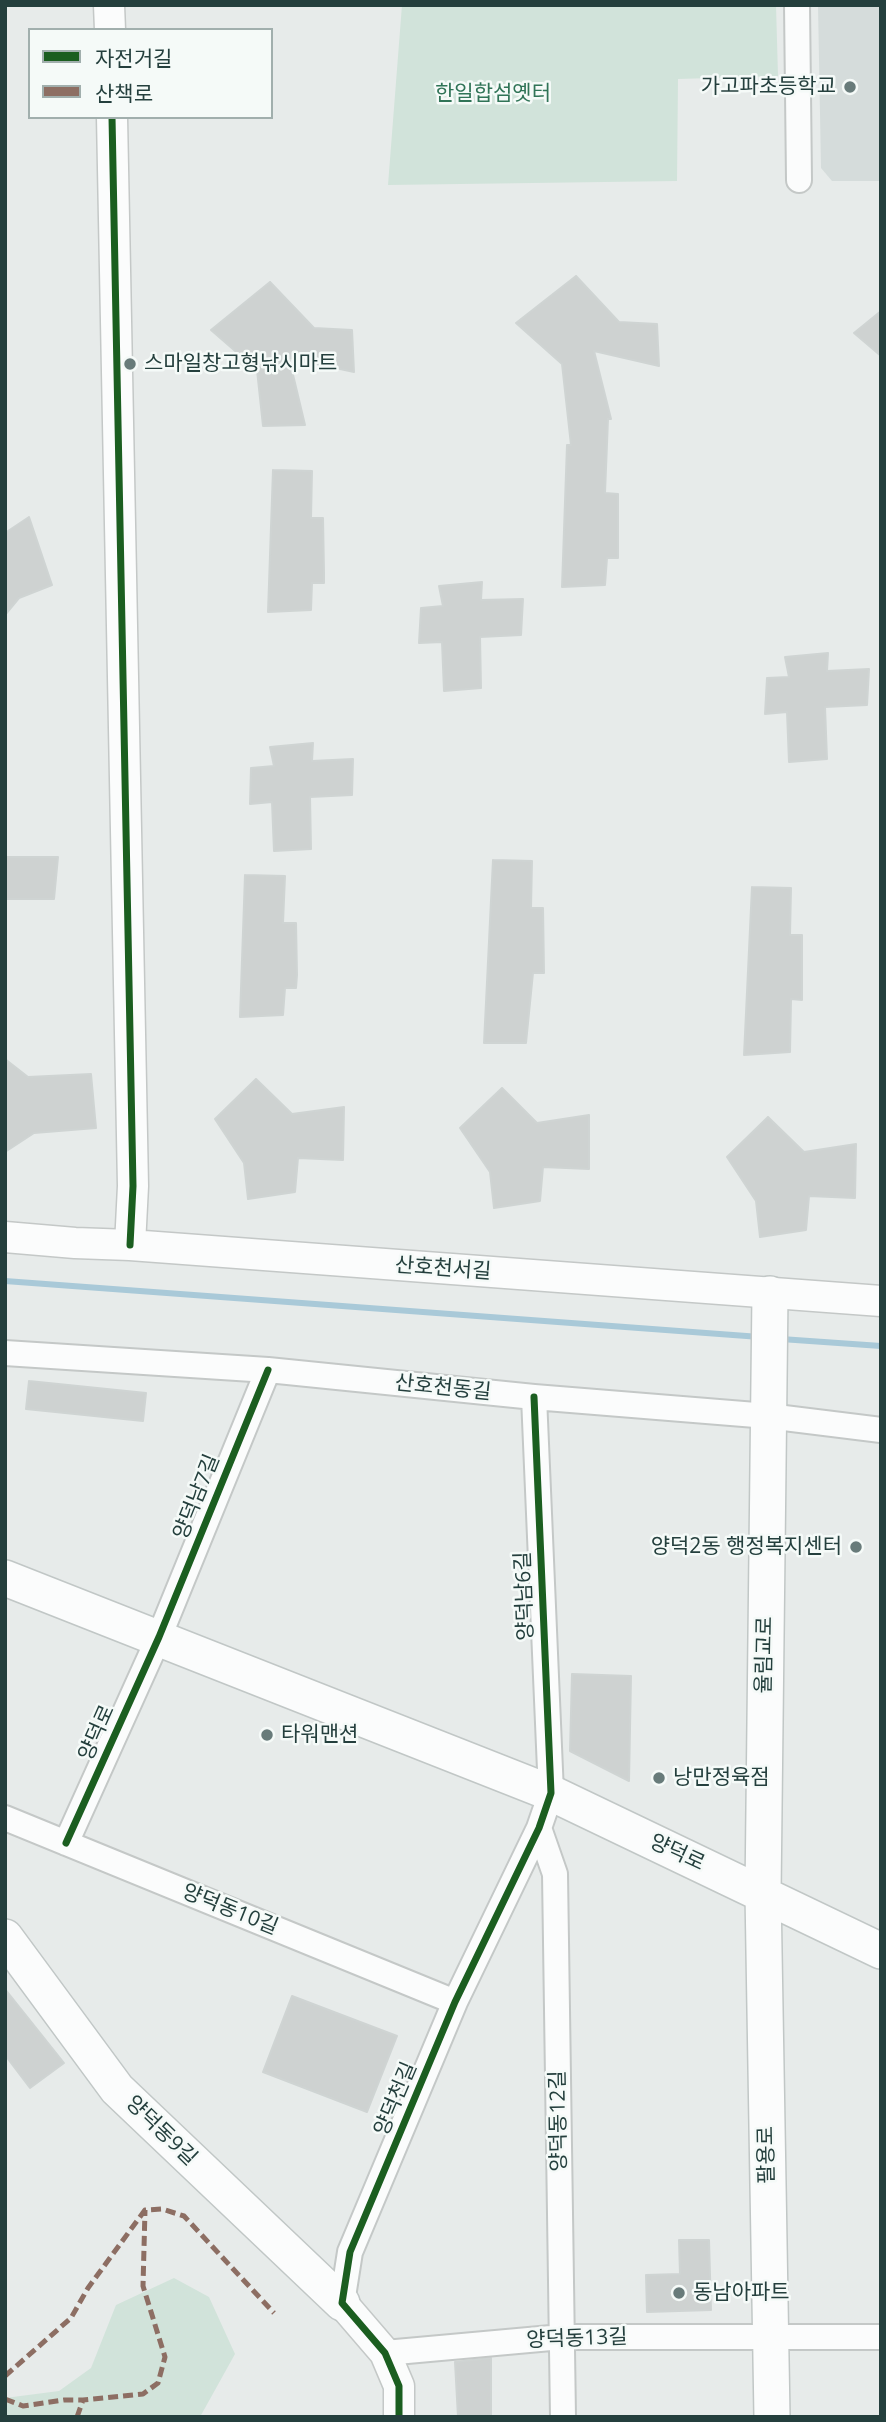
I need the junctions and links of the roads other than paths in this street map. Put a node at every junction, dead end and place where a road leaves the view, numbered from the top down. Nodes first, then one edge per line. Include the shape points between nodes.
1 (109, 5) edge
2 (797, 5) edge
3 (110, 28) edge
4 (112, 119) edge
5 (799, 180) dead end
6 (5, 1237) edge
7 (130, 1245) junction
8 (881, 1301) edge
9 (770, 1310) junction
10 (5, 1353) edge
11 (268, 1370) junction
12 (534, 1397) junction
13 (768, 1416) junction
14 (881, 1430) edge
15 (5, 1578) edge
16 (159, 1637) junction
17 (551, 1793) junction
18 (5, 1818) edge
19 (539, 1828) junction
20 (66, 1843) junction
21 (763, 1893) junction
22 (5, 1937) edge
23 (881, 1951) edge
24 (455, 2003) junction
25 (342, 2303) junction
26 (562, 2337) junction
27 (770, 2337) junction
28 (881, 2337) edge
29 (385, 2353) junction
30 (399, 2417) edge
31 (563, 2417) edge
32 (772, 2417) edge

1 - 3 street
2 - 5 street
4 - 7 street via 133,1186
6 - 7 street, 산호천서길
7 - 9 street, 산호천서길
8 - 9 street, 산호천서길
9 - 13 main road, 율림교로
10 - 11 street, 산호천동길
11 - 12 street, 산호천동길
11 - 16 street, 양덕남7길
12 - 13 street, 산호천동길
12 - 17 street, 양덕남6길
13 - 14 street, 산호천동길
13 - 21 main road, 율림교로
15 - 16 main road, 양덕로
16 - 17 main road, 양덕로
16 - 20 street, 양덕로
17 - 19 street, 양덕천길
17 - 21 main road, 양덕로
18 - 20 street, 양덕동10길
19 - 24 street, 양덕천길
19 - 26 street, 양덕동12길 via 555,1874
20 - 24 street, 양덕동10길
21 - 23 main road, 양덕로
21 - 27 main road, 팔용로
22 - 25 main road, 양덕동9길 via 117,2089
24 - 25 street, 양덕천길 via 350,2252
25 - 29 street
26 - 27 street, 양덕동13길
26 - 29 street, 양덕동13길
26 - 31 street, 양덕동12길
27 - 28 street, 양덕동13길
27 - 32 main road, 팔용로
29 - 30 street via 399,2386

